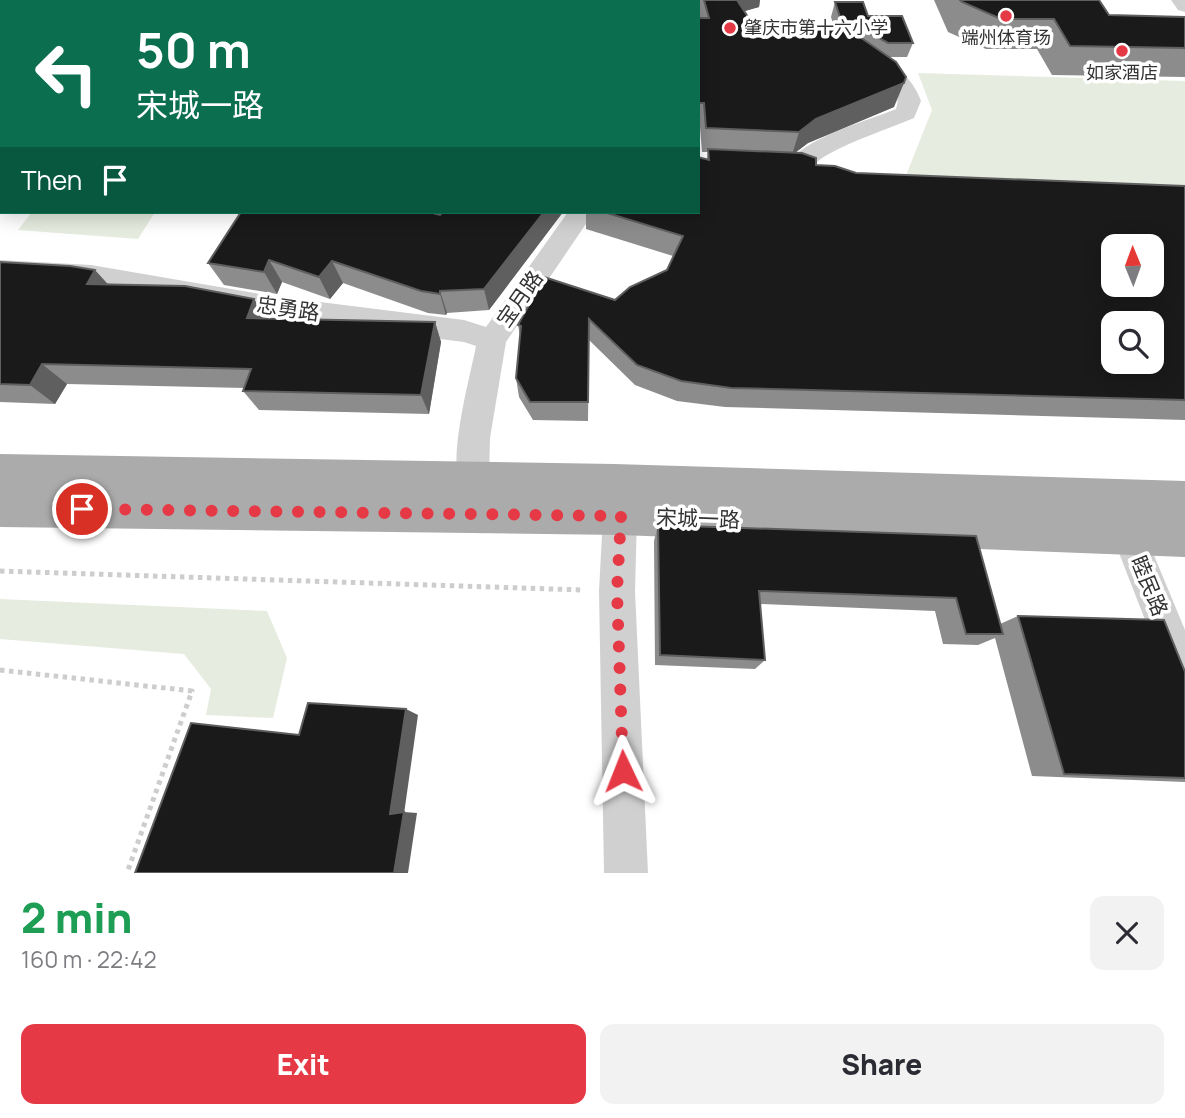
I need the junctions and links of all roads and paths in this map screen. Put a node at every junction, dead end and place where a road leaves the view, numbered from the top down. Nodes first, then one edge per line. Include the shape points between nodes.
1 (1181, 0) edge
2 (1185, 6) edge
3 (853, 50) edge
4 (773, 165) edge
5 (798, 166) junction
6 (822, 176) edge
7 (579, 214) edge
8 (0, 270) edge
9 (492, 340) junction
10 (0, 472) edge
11 (473, 480) junction
12 (1185, 500) edge
13 (0, 508) edge
14 (621, 516) junction
15 (1129, 535) junction
16 (1185, 537) edge
17 (0, 571) edge
18 (617, 591) junction
19 (0, 670) edge
20 (1185, 676) edge
21 (127, 873) edge
22 (626, 873) edge

1 - 2 street
3 - 5 street via 905,87 910,101 906,113 817,150
4 - 5 street
5 - 6 street
7 - 9 street, 宝月路
8 - 9 street, 忠勇路 via 91,275 272,307 464,331
9 - 11 street, 宝月路 via 474,438
10 - 11 main road, 宋城一路
11 - 12 main road, 宋城一路
13 - 14 main road, 宋城一路
14 - 15 main road, 宋城一路
14 - 18 street
15 - 16 main road, 宋城一路
15 - 20 street, 睦民路
17 - 18 path
18 - 22 street
19 - 21 path via 192,691

